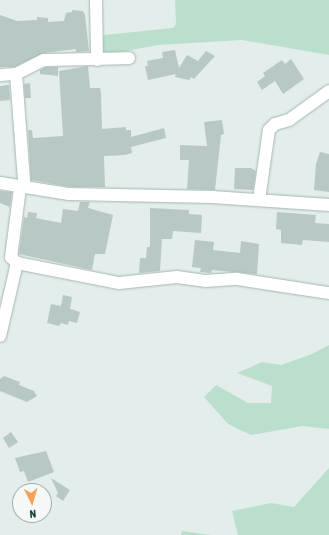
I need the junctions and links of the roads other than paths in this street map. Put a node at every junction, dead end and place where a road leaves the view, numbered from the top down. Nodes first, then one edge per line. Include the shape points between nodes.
1 (96, 0) edge
2 (129, 58) dead end
3 (97, 60) junction
4 (16, 74) junction
5 (0, 75) edge
6 (329, 91) edge
7 (0, 184) edge
8 (20, 188) junction
9 (259, 200) junction
10 (329, 205) edge
11 (17, 263) junction
12 (329, 293) edge
13 (0, 336) edge

1 - 3 street
2 - 3 street
3 - 4 street via 44,60
4 - 5 street
4 - 8 street via 24,181
6 - 9 street via 289,120 275,124 269,130
7 - 8 street
8 - 9 street via 69,194
8 - 11 street via 11,257
9 - 10 street
11 - 12 street via 119,283 177,277 205,281 237,279
11 - 13 street

